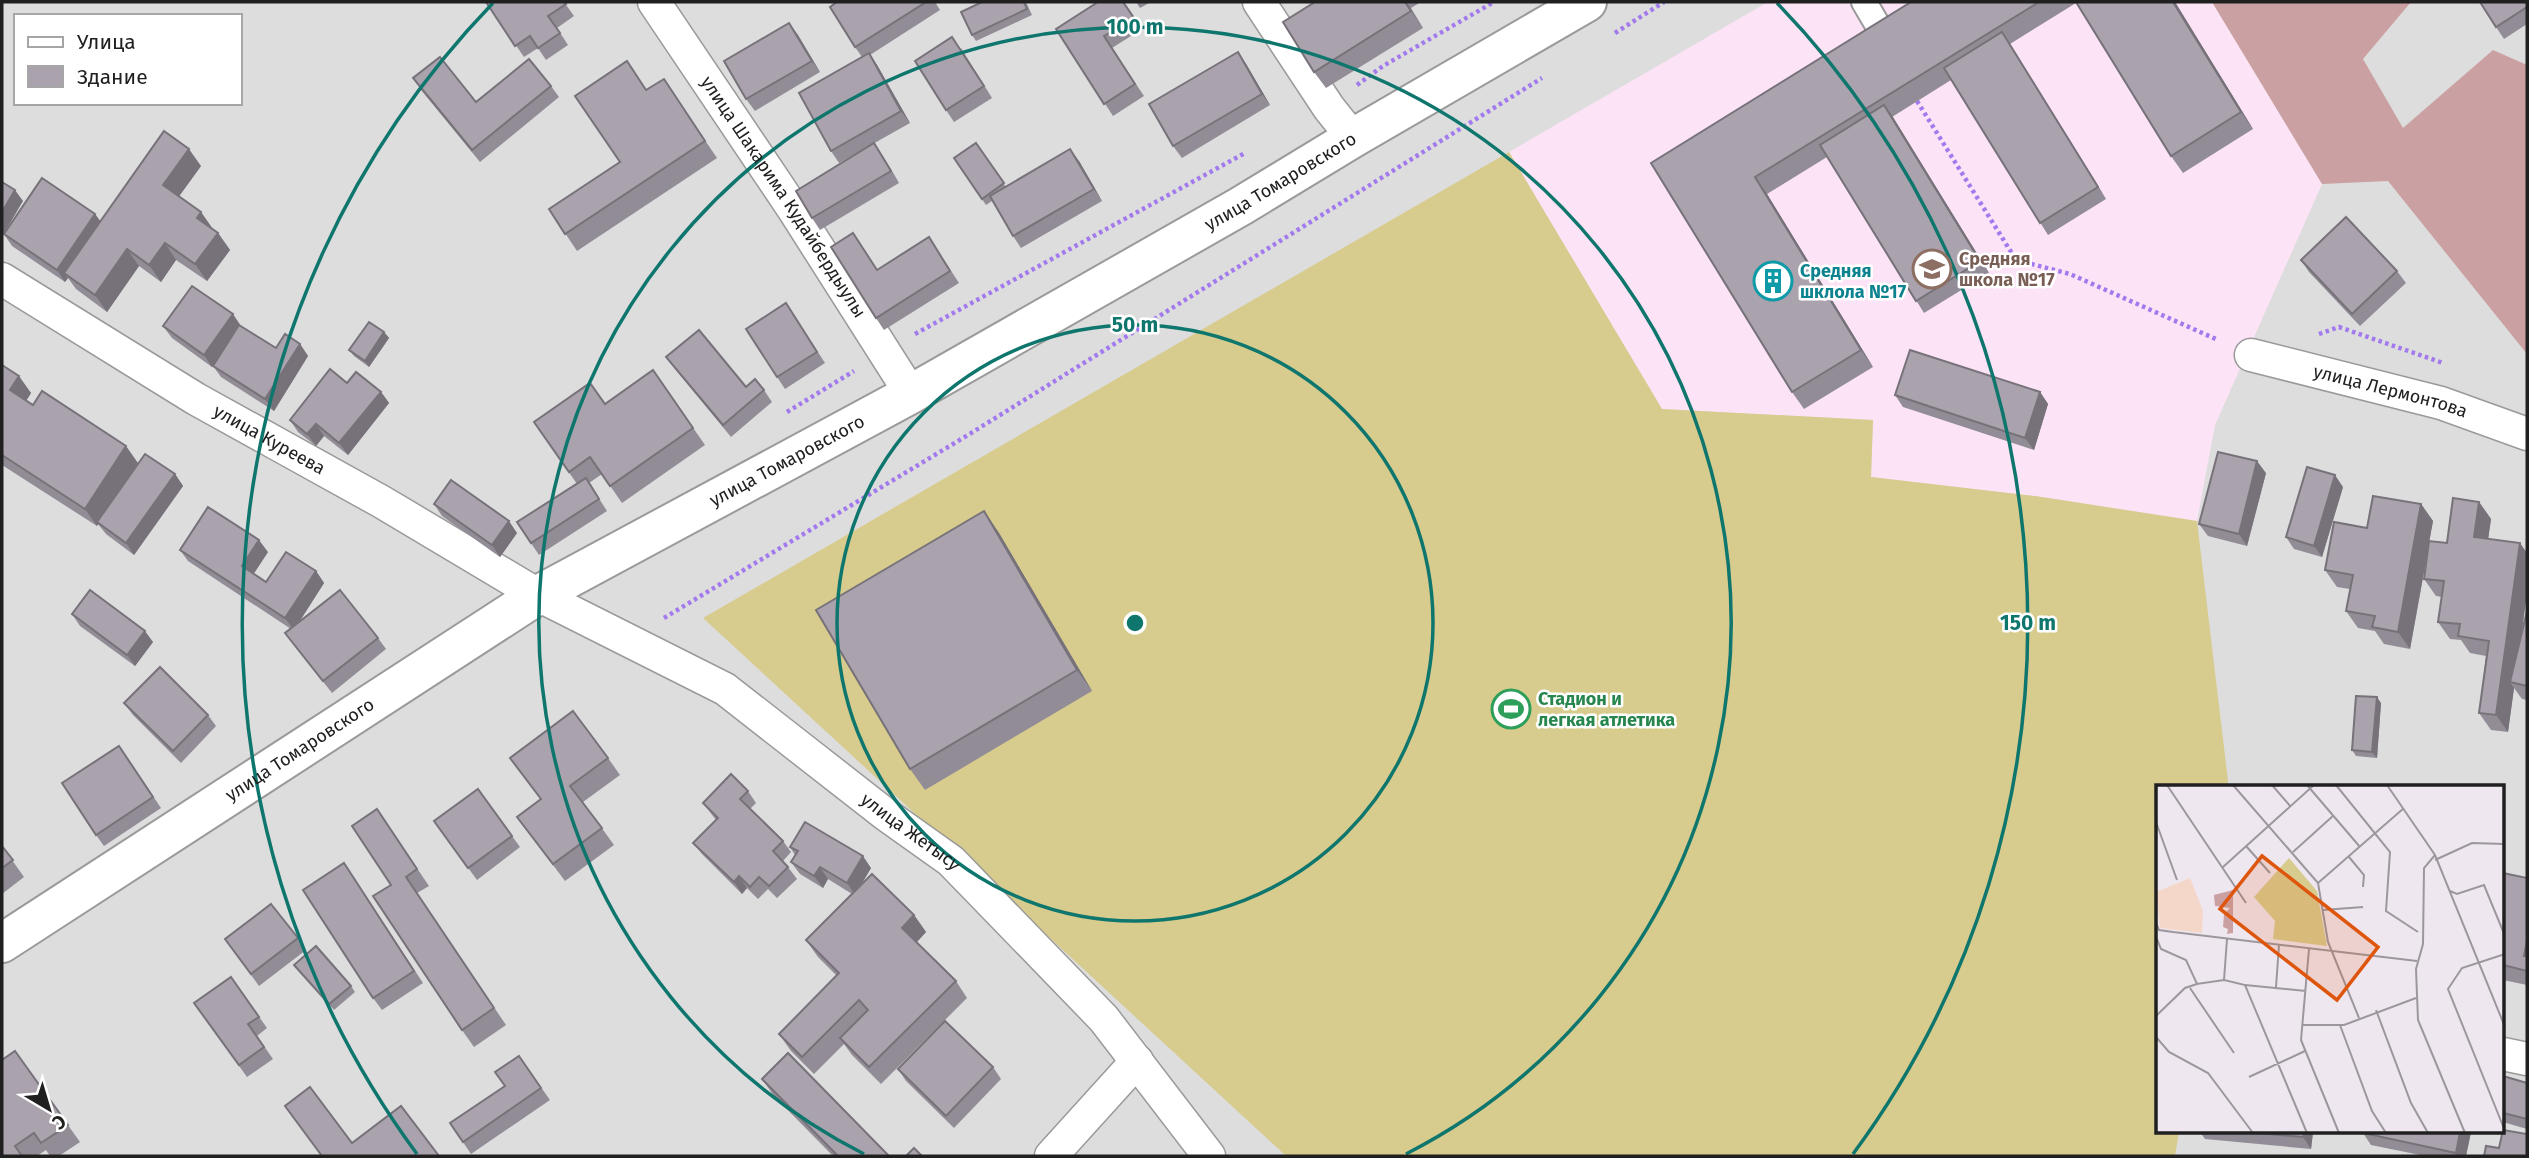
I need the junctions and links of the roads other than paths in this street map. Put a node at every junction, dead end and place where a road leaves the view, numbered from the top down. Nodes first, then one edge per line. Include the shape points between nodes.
1 (654, 2) edge
2 (1259, 2) edge
3 (1587, 2) edge
4 (1864, 2) edge
5 (1887, 41) edge
6 (1353, 138) junction
7 (2, 279) edge
8 (2251, 355) road end
9 (911, 394) junction
10 (2527, 434) edge
11 (538, 595) junction
12 (2, 943) edge
13 (2504, 1054) edge
14 (2527, 1059) edge
15 (1137, 1061) junction
16 (1051, 1156) edge
17 (1209, 1156) edge

1 - 9 street, улица Шакарима Кудайбердыулы
2 - 6 street
3 - 6 street, улица Томаровского
4 - 5 street
6 - 9 street, улица Томаровского
7 - 11 street, улица Куреева via 196,399
8 - 10 street, улица Лермонтова via 2441,403
9 - 11 street, улица Томаровского
11 - 12 street, улица Томаровского
11 - 15 street, улица Жетысу via 725,689 951,860 1104,1018
13 - 14 street
15 - 16 street
15 - 17 street, улица Жетысу

